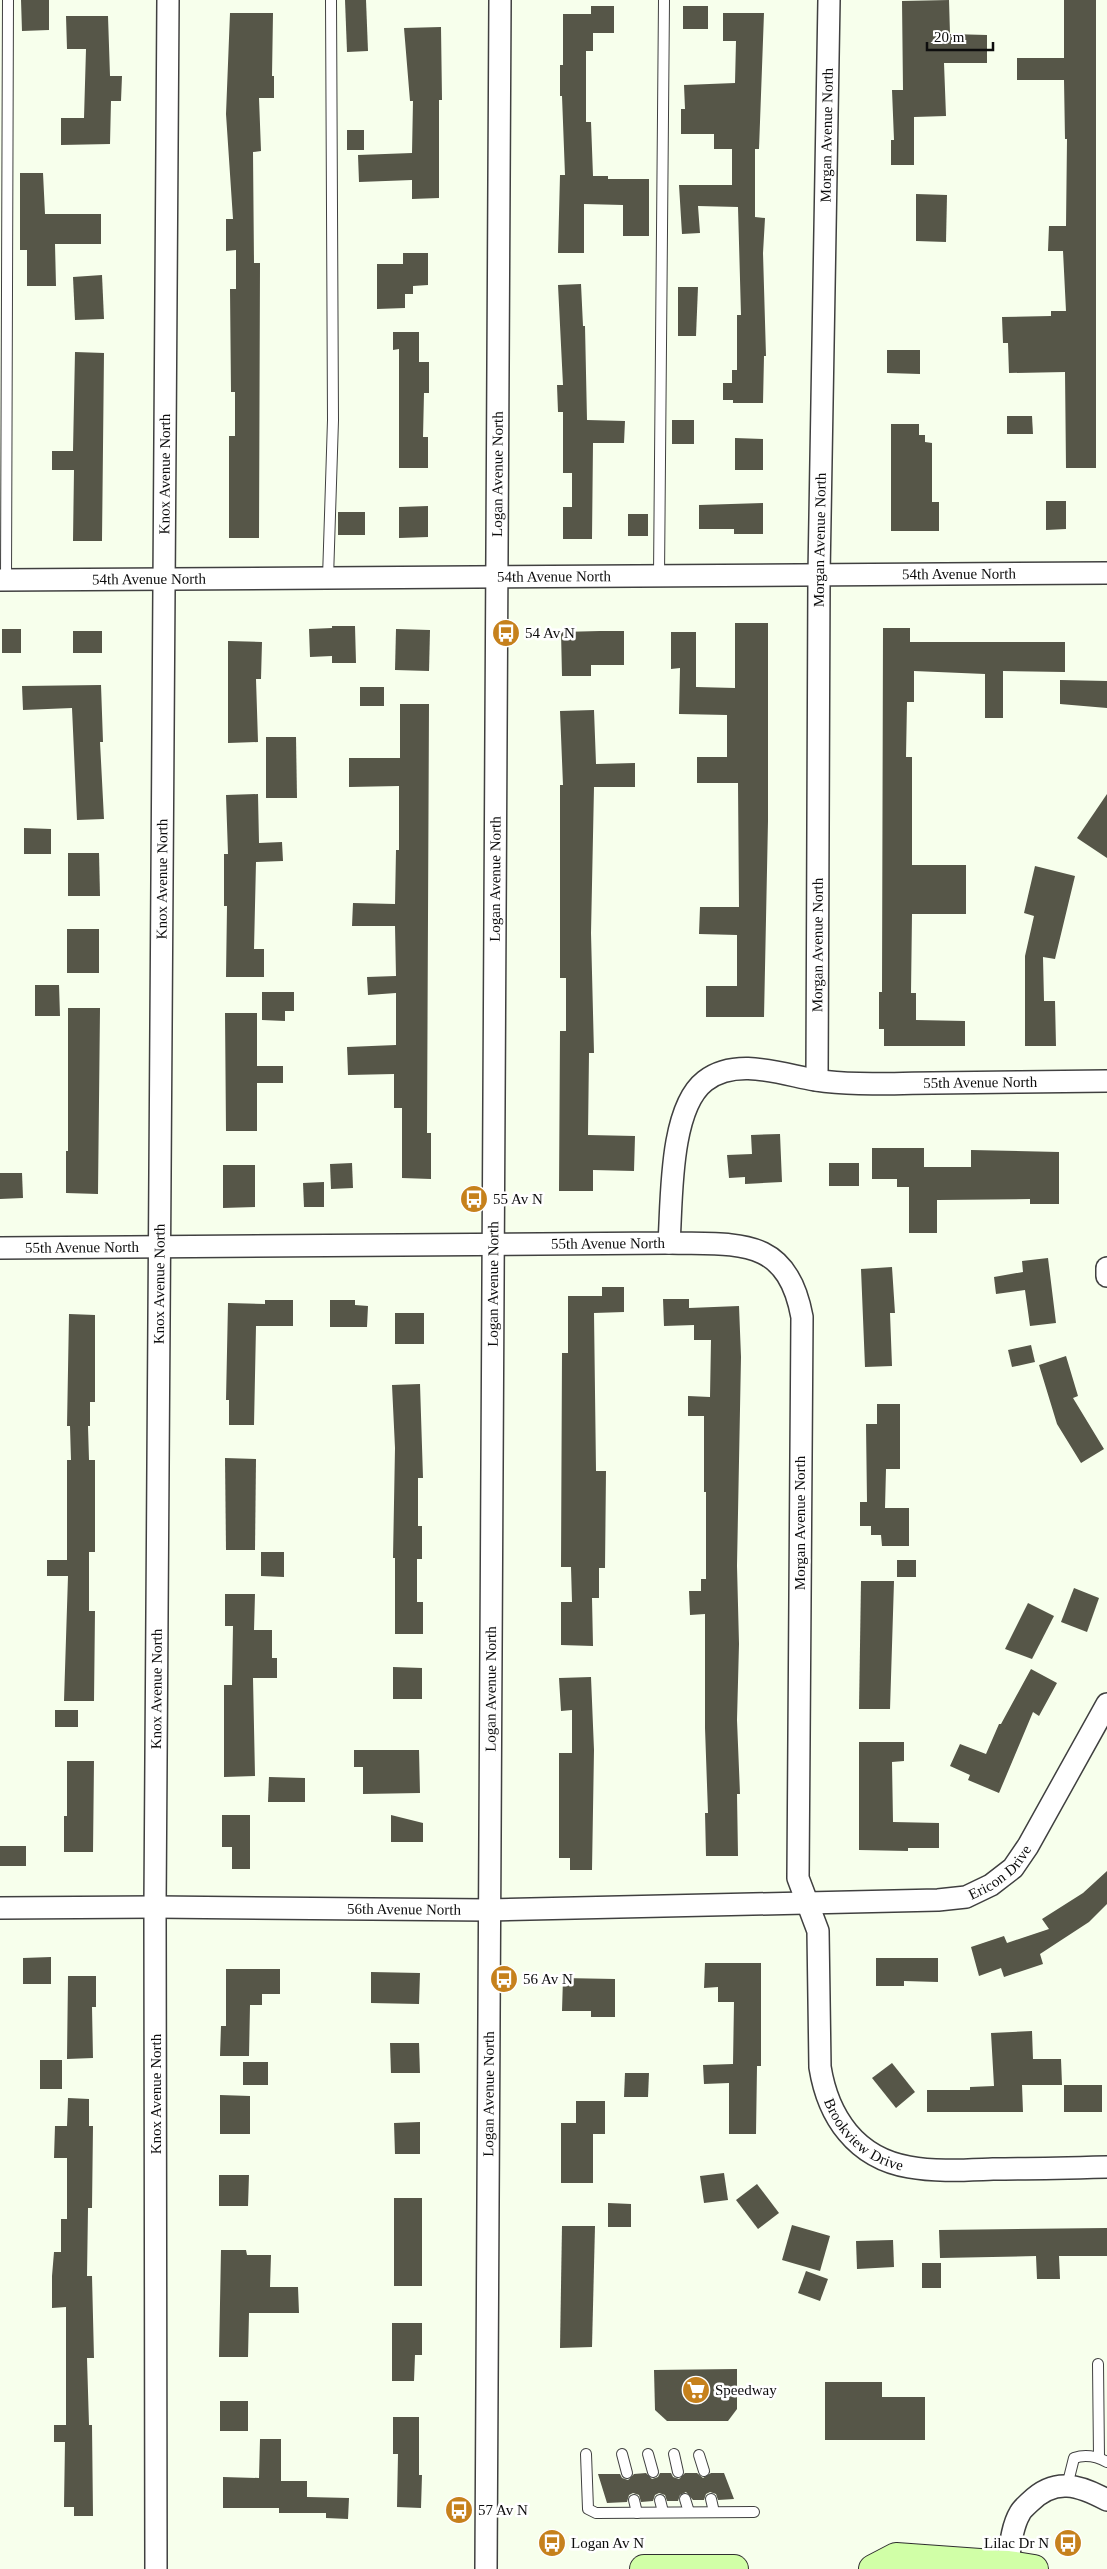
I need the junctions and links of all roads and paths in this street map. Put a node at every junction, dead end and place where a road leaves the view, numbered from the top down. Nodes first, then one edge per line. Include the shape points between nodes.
1 (8, 0) edge
2 (168, 0) edge
3 (331, 0) edge
4 (500, 0) edge
5 (664, 0) edge
6 (829, 0) edge
7 (1107, 573) edge
8 (819, 575) junction
9 (659, 576) junction
10 (496, 577) junction
11 (328, 578) junction
12 (164, 579) junction
13 (3, 580) edge
14 (817, 1080) junction
15 (1107, 1081) edge
16 (492, 1244) junction
17 (669, 1244) junction
18 (160, 1247) junction
19 (0, 1248) edge
20 (1107, 1268) edge
21 (1107, 1276) edge
22 (1107, 1704) edge
23 (806, 1901) junction
24 (156, 1907) junction
25 (0, 1908) edge
26 (488, 1910) junction
27 (1107, 2168) edge
28 (1098, 2364) dead end
29 (586, 2454) dead end
30 (622, 2454) dead end
31 (648, 2454) dead end
32 (674, 2454) dead end
33 (699, 2455) dead end
34 (1103, 2460) edge
35 (704, 2471) dead end
36 (653, 2472) dead end
37 (678, 2472) dead end
38 (627, 2473) dead end
39 (1067, 2486) junction
40 (685, 2499) dead end
41 (711, 2499) dead end
42 (634, 2500) dead end
43 (660, 2500) dead end
44 (1107, 2500) edge
45 (664, 2512) junction
46 (688, 2512) junction
47 (714, 2512) junction
48 (754, 2512) dead end
49 (637, 2513) junction
50 (1007, 2567) edge
51 (156, 2569) edge
52 (486, 2569) edge
53 (644, 2569) edge
54 (734, 2569) edge
55 (873, 2569) edge
56 (1034, 2569) edge

1 - 13 lane
2 - 12 street, Knox Avenue North
3 - 11 lane via 333,420
4 - 10 street, Logan Avenue North
5 - 9 lane
6 - 8 street, Morgan Avenue North
7 - 8 street, 54th Avenue North
8 - 9 street, 54th Avenue North
8 - 14 street, Morgan Avenue North
9 - 10 street, 54th Avenue North
10 - 11 street, 54th Avenue North
10 - 16 street, Logan Avenue North
11 - 12 street, 54th Avenue North
12 - 13 street, 54th Avenue North
12 - 18 street, Knox Avenue North
14 - 15 street, 55th Avenue North via 843,1084
14 - 17 street, 55th Avenue North via 742,1068 705,1080 692,1096 679,1132
16 - 17 street, 55th Avenue North
16 - 18 street, 55th Avenue North
16 - 26 street, Logan Avenue North
17 - 23 street, Morgan Avenue North via 723,1244 771,1256 787,1272 798,1293 802,1317 798,1878
18 - 19 street, 55th Avenue North
18 - 24 street, Knox Avenue North
20 - 21 street
22 - 23 street, Ericon Drive via 1028,1846 1013,1868 991,1885 966,1897 938,1900
23 - 26 street, 56th Avenue North
23 - 27 street, Brookview Drive via 818,1931 818,2050 822,2083 834,2115 856,2142 890,2162 924,2170
24 - 25 street, 56th Avenue North
24 - 26 street, 56th Avenue North
24 - 51 street, Knox Avenue North
26 - 52 street, Logan Avenue North
28 - 34 lane
29 - 49 lane via 588,2509 596,2513
30 - 38 lane
31 - 36 lane
32 - 37 lane
33 - 35 lane
34 - 39 lane via 1082,2456 1074,2458
39 - 44 street
39 - 50 street via 1046,2488 1020,2512
40 - 46 lane
41 - 47 lane
42 - 49 lane
43 - 45 lane
45 - 46 lane
45 - 49 lane
46 - 47 lane
47 - 48 lane
50 - 55 street via 896,2557
50 - 56 street
53 - 54 street

